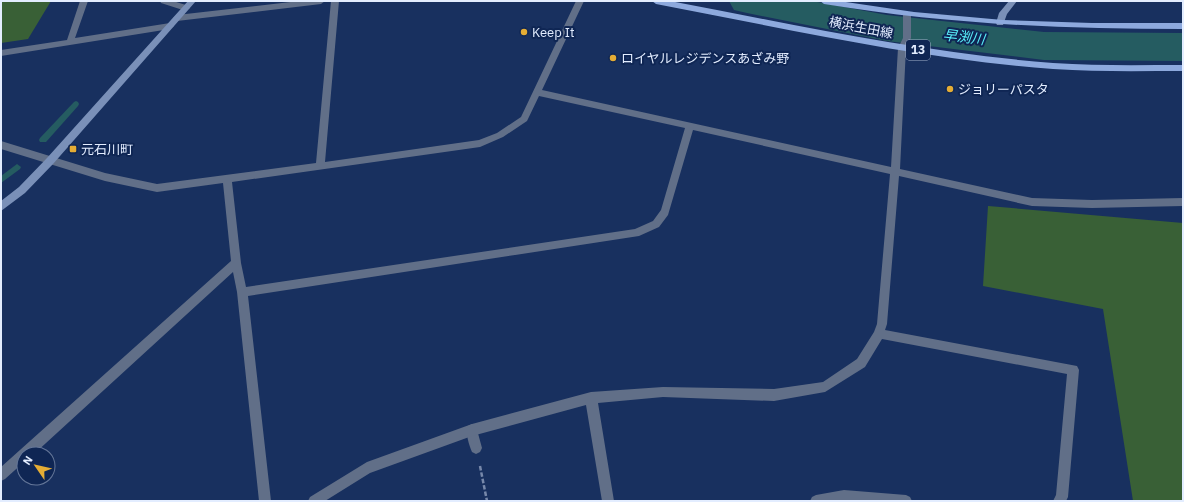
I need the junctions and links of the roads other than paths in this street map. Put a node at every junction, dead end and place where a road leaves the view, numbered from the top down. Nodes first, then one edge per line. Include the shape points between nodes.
1 (84, 1) edge
2 (164, 1) edge
3 (192, 1) edge
4 (321, 1) edge
5 (335, 1) edge
6 (580, 1) edge
7 (656, 1) edge
8 (824, 1) edge
9 (1013, 1) edge
10 (186, 8) junction
11 (907, 15) junction
12 (177, 18) junction
13 (1000, 23) junction
14 (170, 26) junction
15 (1183, 26) edge
16 (70, 42) junction
17 (902, 48) junction
18 (1, 53) edge
19 (1183, 68) edge
20 (538, 92) junction
21 (690, 126) junction
22 (1, 145) edge
23 (50, 161) junction
24 (320, 166) junction
25 (895, 172) junction
26 (227, 178) junction
27 (1183, 202) edge
28 (1, 207) edge
29 (236, 263) junction
30 (242, 292) junction
31 (879, 334) junction
32 (591, 398) junction
33 (472, 430) junction
34 (33, 446) edge
35 (476, 448) road end
36 (16, 461) edge
37 (1, 475) edge
38 (265, 501) edge
39 (314, 501) edge
40 (608, 501) edge
41 (816, 501) edge
42 (906, 501) edge
43 (1059, 501) edge

1 - 16 street
2 - 10 street
3 - 10 street
4 - 12 street
5 - 24 street
6 - 20 street
7 - 17 main road, 横浜生田線 / 13
8 - 11 main road, 横浜生田線
9 - 13 street via 1003,13
10 - 12 street
11 - 13 main road, 横浜生田線
11 - 17 street via 907,38
12 - 14 street
13 - 15 main road, 横浜生田線 via 1077,27
14 - 16 street
14 - 23 street
16 - 18 street
17 - 19 main road, 横浜生田線 / 13 via 952,56 1053,66
17 - 25 street
20 - 21 street
20 - 24 street via 524,119 500,135 480,143
21 - 25 street
21 - 30 street via 665,212 656,224 636,233
22 - 23 street
23 - 26 street via 105,177 157,188
23 - 28 street
24 - 26 street
25 - 27 street via 1032,202
25 - 31 street via 882,324
26 - 29 street
29 - 30 street
29 - 34 street
30 - 38 street
31 - 32 street via 862,363 826,387 774,395 663,392
31 - 43 street via 1073,370 1062,497
32 - 33 street
32 - 40 street
33 - 35 street
33 - 39 street via 367,468
36 - 37 street
41 - 42 street via 844,496

